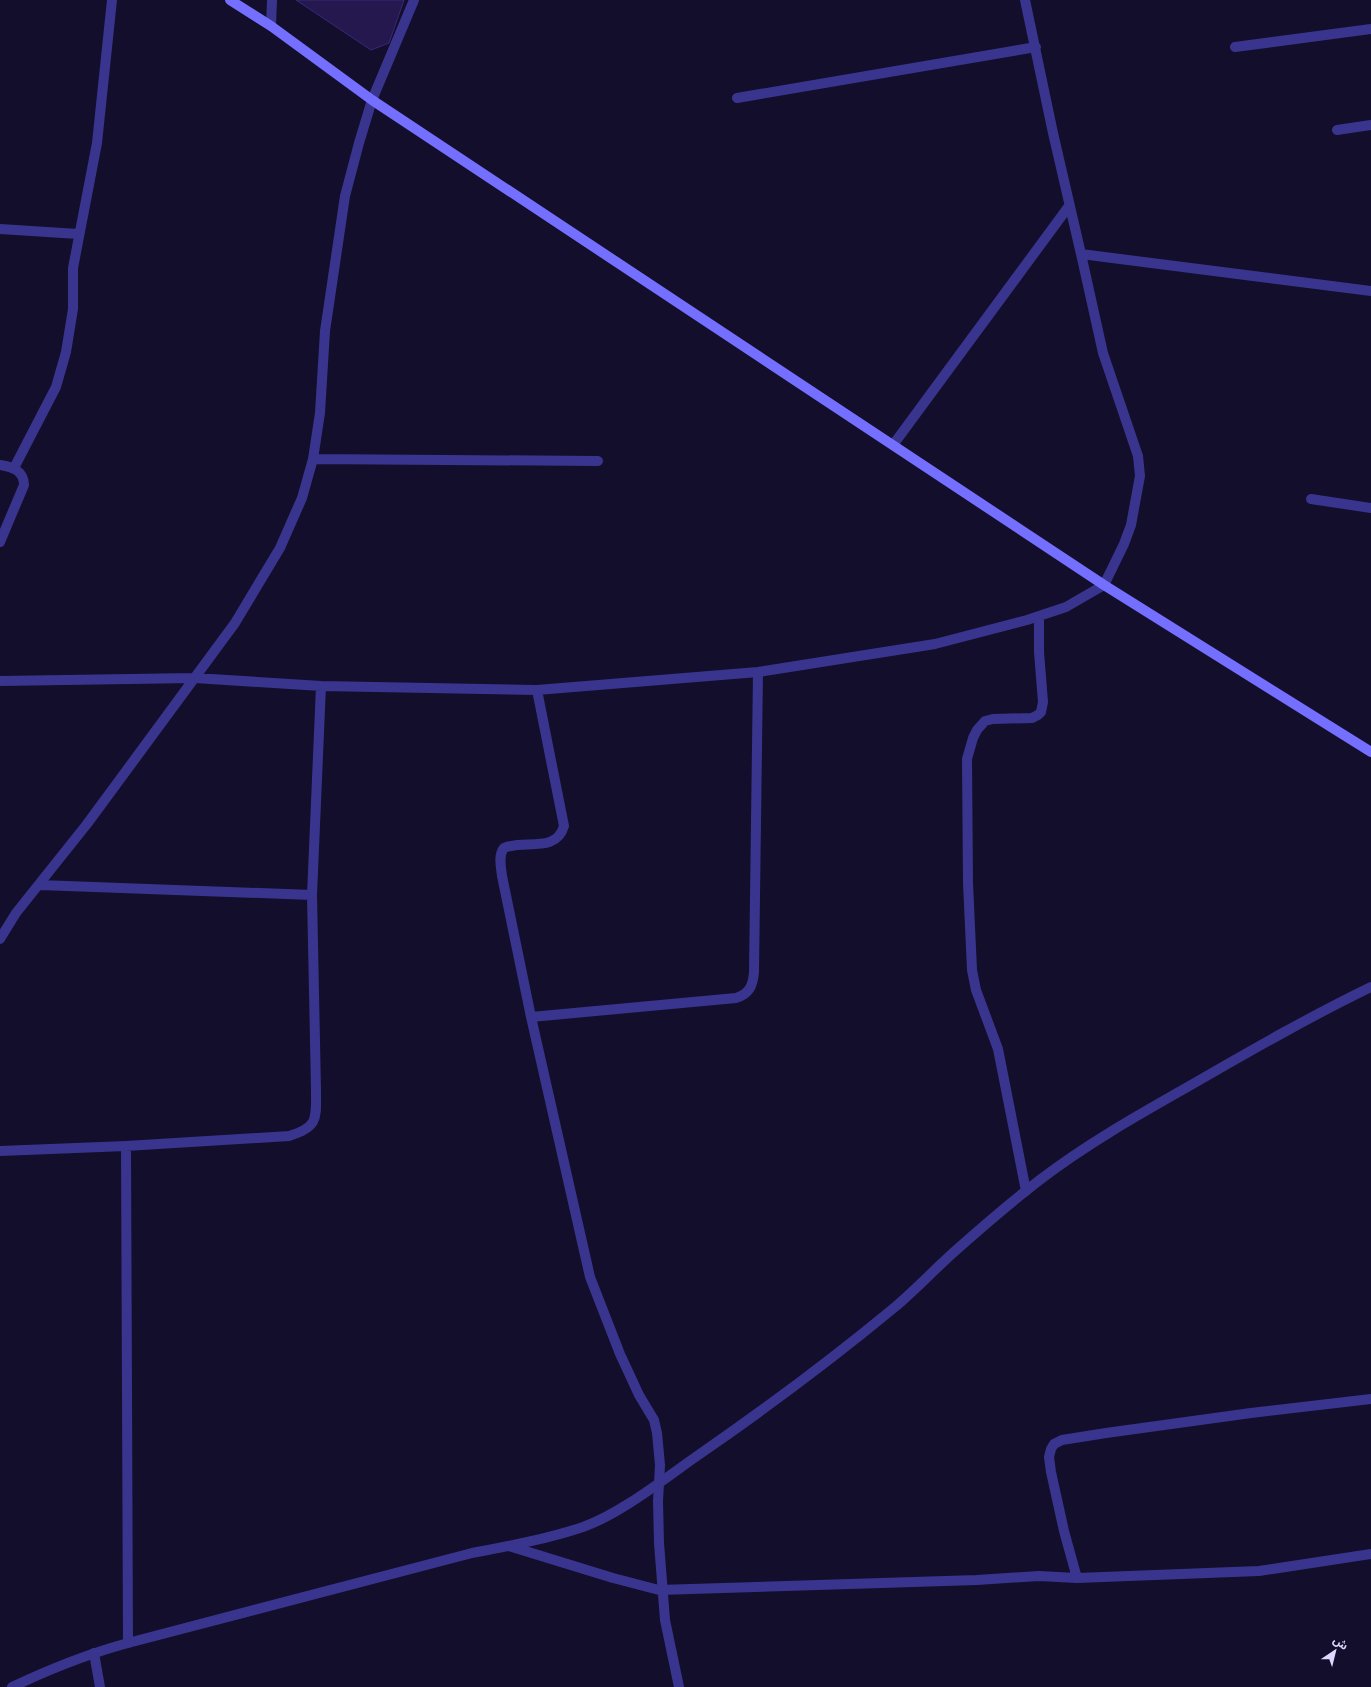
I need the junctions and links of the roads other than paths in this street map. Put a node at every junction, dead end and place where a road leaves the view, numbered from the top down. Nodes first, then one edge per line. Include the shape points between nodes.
1 (112, 0) edge
2 (230, 0) edge
3 (272, 0) edge
4 (414, 0) edge
5 (1026, 0) edge
6 (271, 26) junction
7 (1371, 29) edge
8 (1036, 47) junction
9 (1235, 47) dead end
10 (737, 98) dead end
11 (372, 100) junction
12 (1371, 125) edge
13 (1337, 130) dead end
14 (1069, 206) junction
15 (0, 230) edge
16 (78, 234) junction
17 (1081, 254) junction
18 (1371, 291) edge
19 (893, 445) junction
20 (313, 459) junction
21 (598, 461) dead end
22 (0, 465) edge
23 (14, 468) junction
24 (1311, 499) dead end
25 (1371, 508) edge
26 (0, 542) edge
27 (1104, 584) junction
28 (1039, 616) junction
29 (758, 672) junction
30 (195, 678) junction
31 (0, 682) edge
32 (321, 686) junction
33 (537, 690) junction
34 (1371, 752) edge
35 (40, 885) junction
36 (312, 895) junction
37 (0, 939) edge
38 (1371, 987) edge
39 (531, 1017) junction
40 (126, 1146) junction
41 (0, 1151) edge
42 (1026, 1191) junction
43 (1371, 1400) edge
44 (659, 1483) junction
45 (509, 1546) junction
46 (1371, 1554) edge
47 (1077, 1578) junction
48 (662, 1589) junction
49 (128, 1643) junction
50 (94, 1653) junction
51 (12, 1687) edge
52 (100, 1687) edge
53 (679, 1687) edge

1 - 16 street via 97,143
2 - 6 main road
3 - 6 street
4 - 11 street
5 - 8 street
6 - 11 main road
7 - 9 street
8 - 10 street
8 - 14 street
11 - 19 main road
11 - 20 street via 345,196 325,331 320,413
12 - 13 street
14 - 17 street
14 - 19 street
15 - 16 street
16 - 23 street via 73,268 73,309 66,352 56,386
17 - 18 street
17 - 27 street via 1104,353 1138,456 1140,476 1126,538
19 - 27 main road
20 - 21 street
20 - 30 street via 302,498 280,548 235,623
22 - 23 street
23 - 26 street via 22,475 24,486
24 - 25 street
27 - 28 street via 1066,607
27 - 34 main road
28 - 29 street via 935,644
28 - 42 street via 1043,702 1041,712 1032,718 985,721 973,738 967,759 972,970 976,990 998,1049
29 - 33 street
29 - 39 street via 754,972 750,989 746,994 736,998
30 - 31 street
30 - 32 street
30 - 35 street
32 - 33 street
32 - 36 street
33 - 39 street via 564,826 559,835 551,841 534,845 507,846 500,858
35 - 36 street
35 - 37 street via 16,913
36 - 40 street via 316,1090 315,1117 312,1124 308,1129 289,1136
38 - 42 street via 1283,1032 1118,1126
39 - 44 street via 590,1277 620,1354 654,1420 659,1448
40 - 41 street
40 - 49 street
42 - 44 street via 953,1253 903,1300 842,1349 785,1394
43 - 47 street via 1106,1433 1062,1440 1054,1444 1049,1457 1051,1472
44 - 45 street via 584,1527
44 - 48 street via 658,1519
45 - 48 street via 634,1584
45 - 49 street via 472,1552
46 - 47 street via 1259,1570
47 - 48 street via 1039,1576
48 - 53 street via 671,1658
49 - 50 street
50 - 51 street via 54,1667
50 - 52 street

